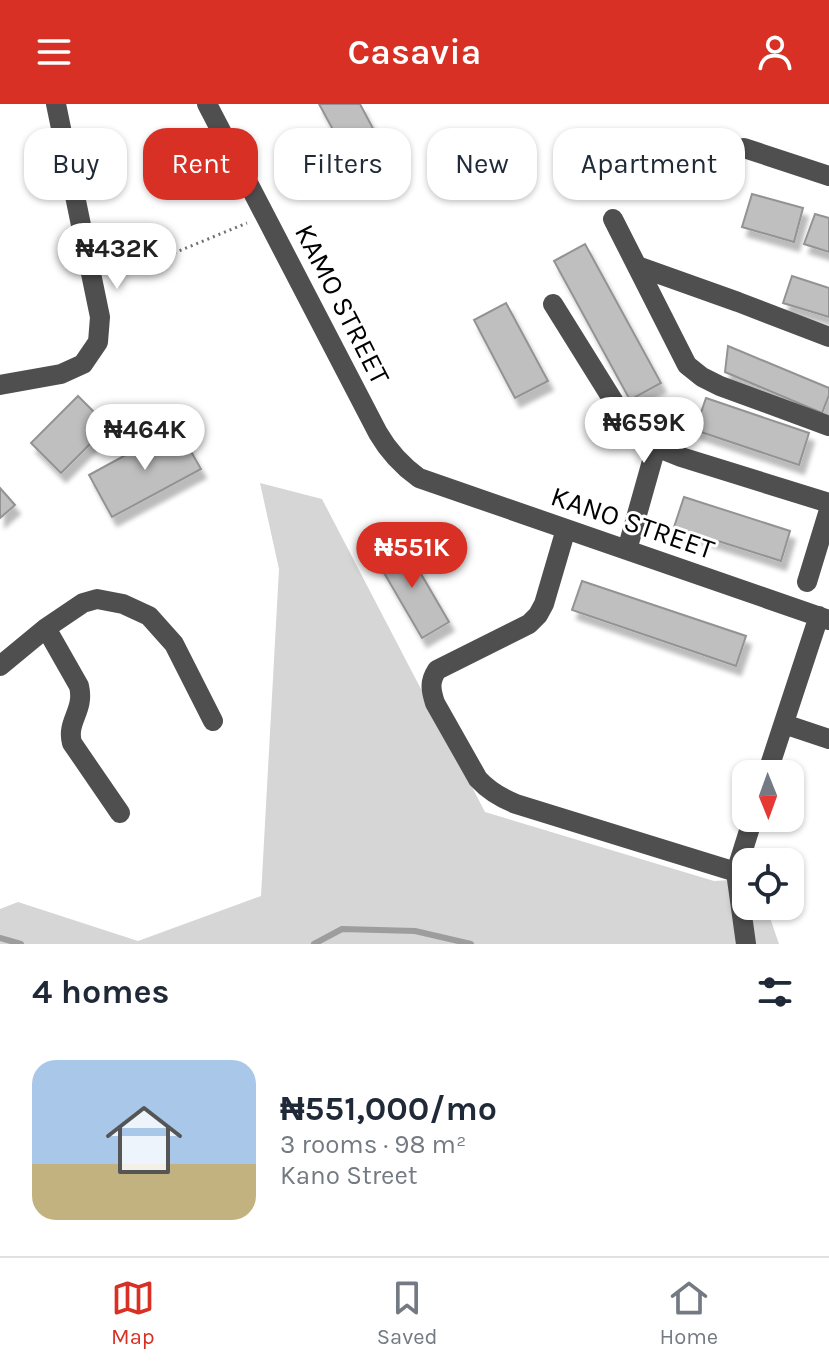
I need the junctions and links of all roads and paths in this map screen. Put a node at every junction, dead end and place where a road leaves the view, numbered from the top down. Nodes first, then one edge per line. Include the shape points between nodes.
1 (56, 104) edge
2 (207, 104) edge
3 (745, 148) edge
4 (829, 176) edge
5 (265, 216) junction
6 (613, 219) dead end
7 (637, 266) junction
8 (94, 286) junction
9 (553, 304) dead end
10 (829, 337) edge
11 (0, 385) edge
12 (829, 426) edge
13 (656, 447) junction
14 (419, 478) joint
15 (829, 503) edge
16 (829, 510) edge
17 (566, 529) junction
18 (627, 550) junction
19 (807, 582) dead end
20 (824, 618) edge
21 (46, 628) junction
22 (0, 666) edge
23 (213, 721) dead end
24 (784, 724) junction
25 (829, 739) edge
26 (772, 760) edge
27 (120, 813) dead end
28 (732, 871) edge
29 (743, 920) edge
30 (746, 944) edge

1 - 8 street
2 - 5 street, KAMO STREET
3 - 4 street
5 - 8 path
5 - 14 street, KAMO STREET via 378,433 401,465
6 - 7 street
7 - 10 street
7 - 12 street via 687,365 720,386
8 - 11 street via 98,342 83,364 61,374
9 - 13 street via 629,426
13 - 15 street
13 - 18 street
14 - 17 street, KANO STREET
16 - 19 street
17 - 18 street, KANO STREET
17 - 28 street via 538,615 437,670 431,689 435,703 478,779 502,799
18 - 20 street, KANO STREET
20 - 24 street
21 - 22 street
21 - 23 street via 97,599 149,616 174,644
21 - 27 street via 82,696 72,743
24 - 25 street
24 - 26 street
29 - 30 street

